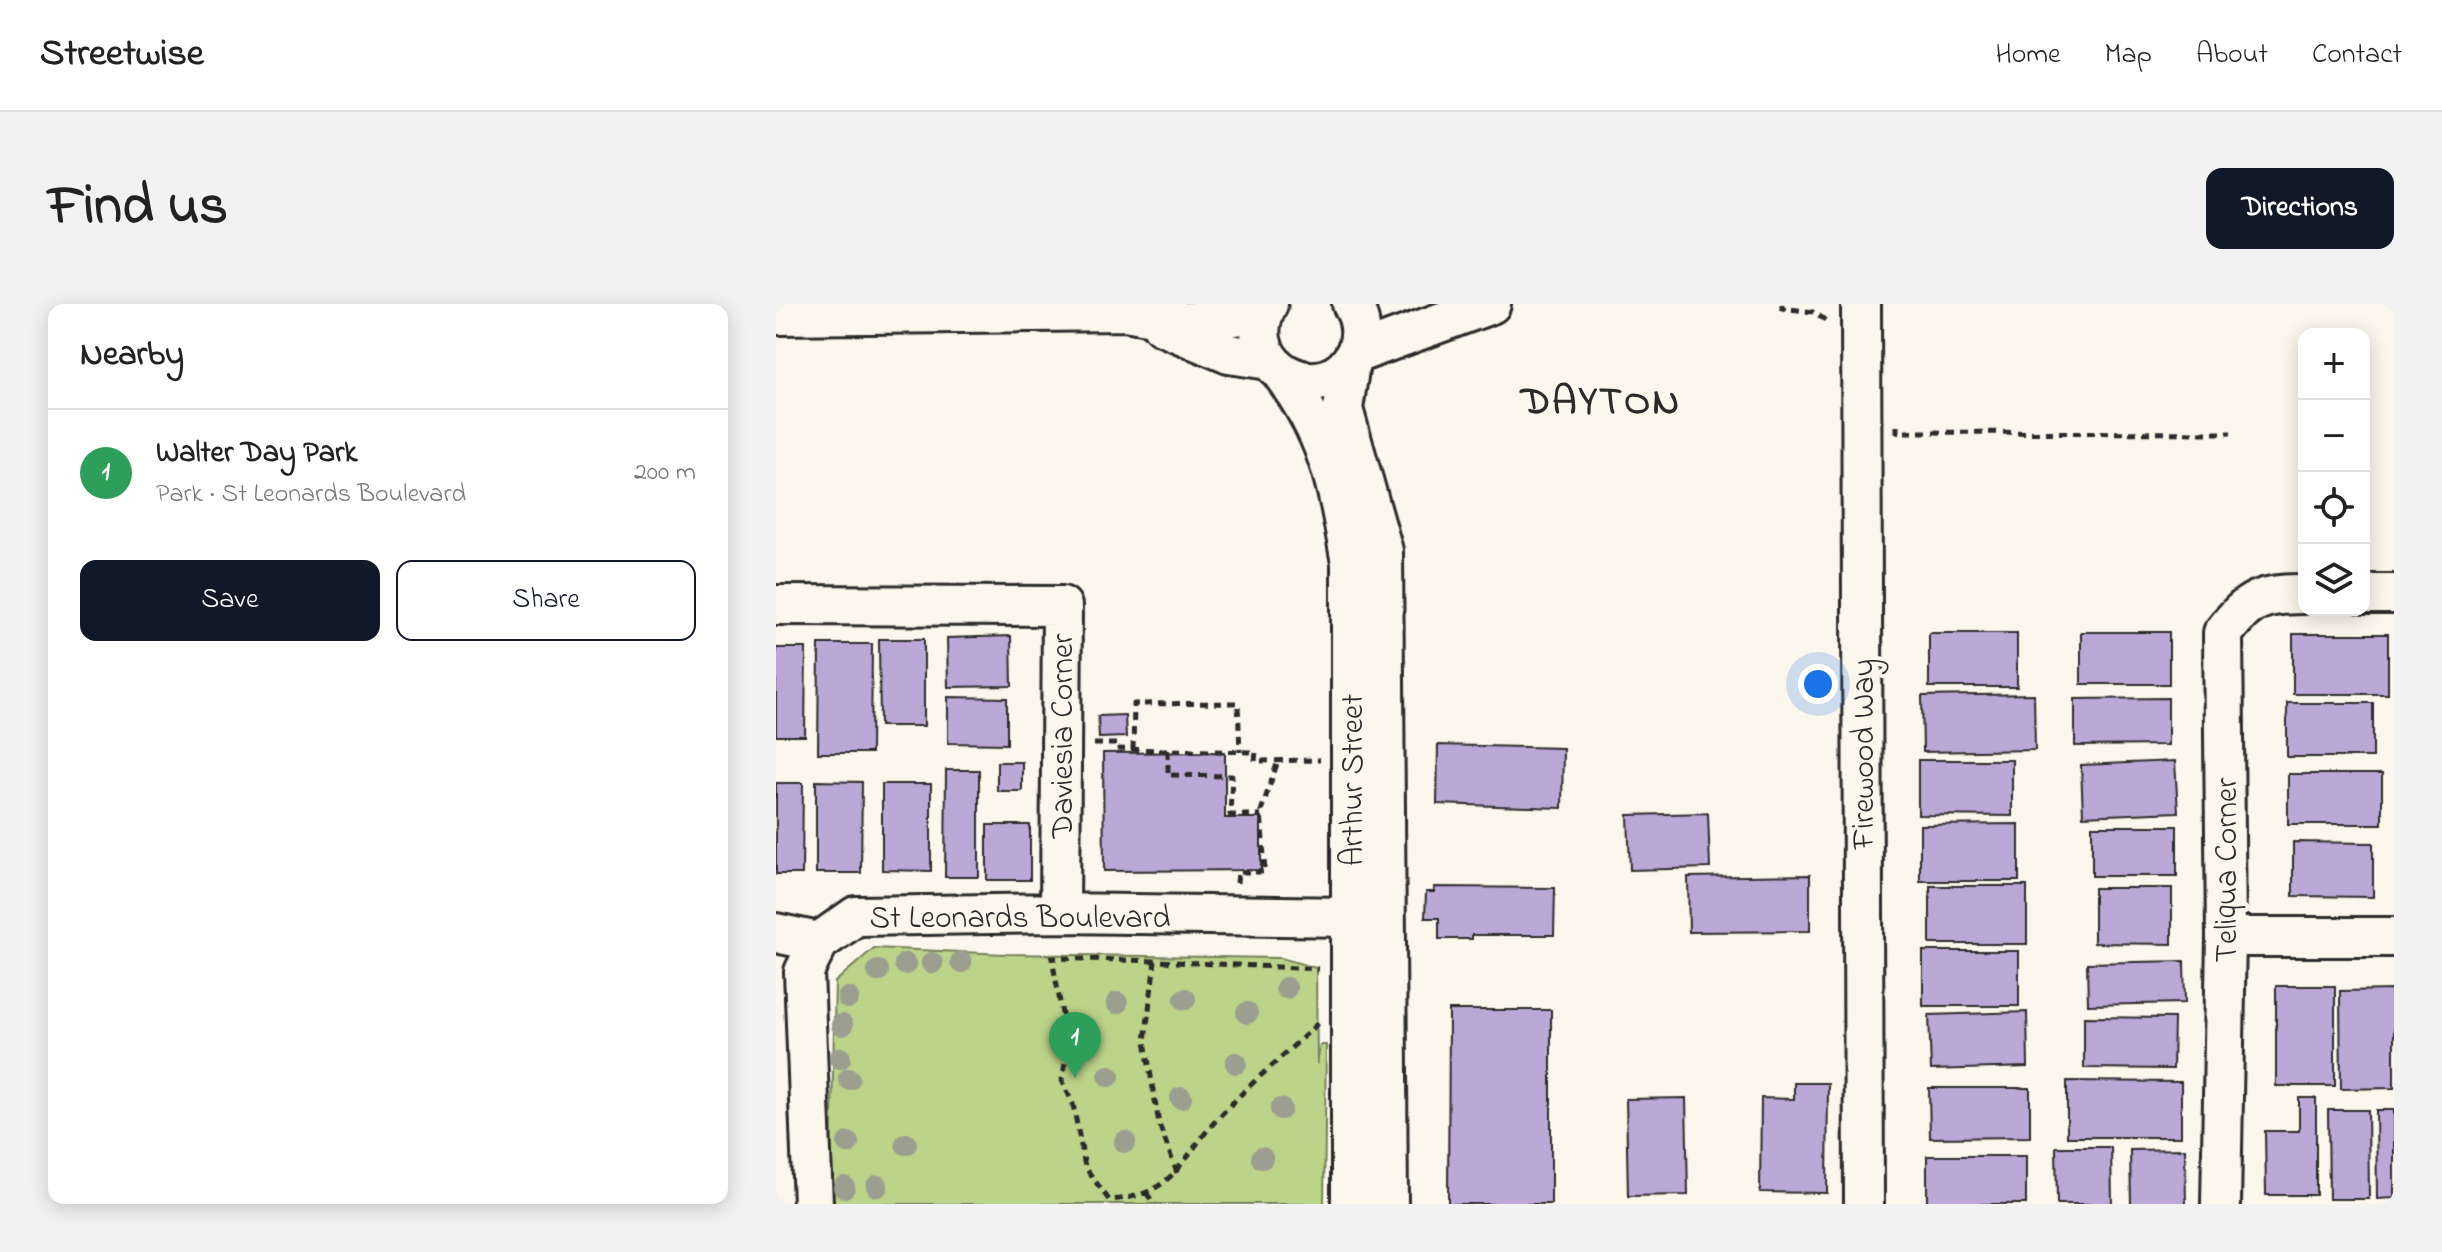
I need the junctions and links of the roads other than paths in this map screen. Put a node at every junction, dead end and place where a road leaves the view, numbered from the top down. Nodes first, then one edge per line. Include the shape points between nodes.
1 (1261, 304) edge
2 (1268, 304) edge
3 (1352, 304) edge
4 (1491, 304) edge
5 (1126, 311) junction
6 (776, 315) edge
7 (1848, 316) edge
8 (1352, 359) junction
9 (1275, 366) junction
10 (2298, 594) edge
11 (2370, 594) edge
12 (2394, 594) edge
13 (776, 605) edge
14 (1060, 913) junction
15 (1351, 917) junction
16 (776, 933) edge
17 (2226, 937) junction
18 (2394, 937) edge
19 (819, 942) junction
20 (813, 1204) edge
21 (1351, 1204) edge
22 (1388, 1204) edge
23 (1864, 1204) edge
24 (2221, 1204) edge

1 - 5 street via 1236,316 1185,322
2 - 9 street via 1260,332
3 - 8 street, Arthur Street via 1360,325
4 - 8 street
5 - 6 street
5 - 9 street via 1229,354
7 - 23 street, Firewood Way
8 - 9 street via 1334,375 1316,381 1298,380
8 - 22 street, Arthur Street via 1343,409 1383,551
9 - 15 street, Arthur Street via 1310,411 1324,441 1351,563
10 - 17 street, Teliqua Corner via 2245,605 2223,633
11 - 12 street
13 - 14 street, Daviesia Corner via 1062,606
14 - 15 street, St Leonards Boulevard
14 - 19 street, St Leonards Boulevard via 856,916
15 - 21 street, Arthur Street via 1337,981
16 - 19 street
17 - 18 street
17 - 24 street, Teliqua Corner
19 - 20 street via 804,972

